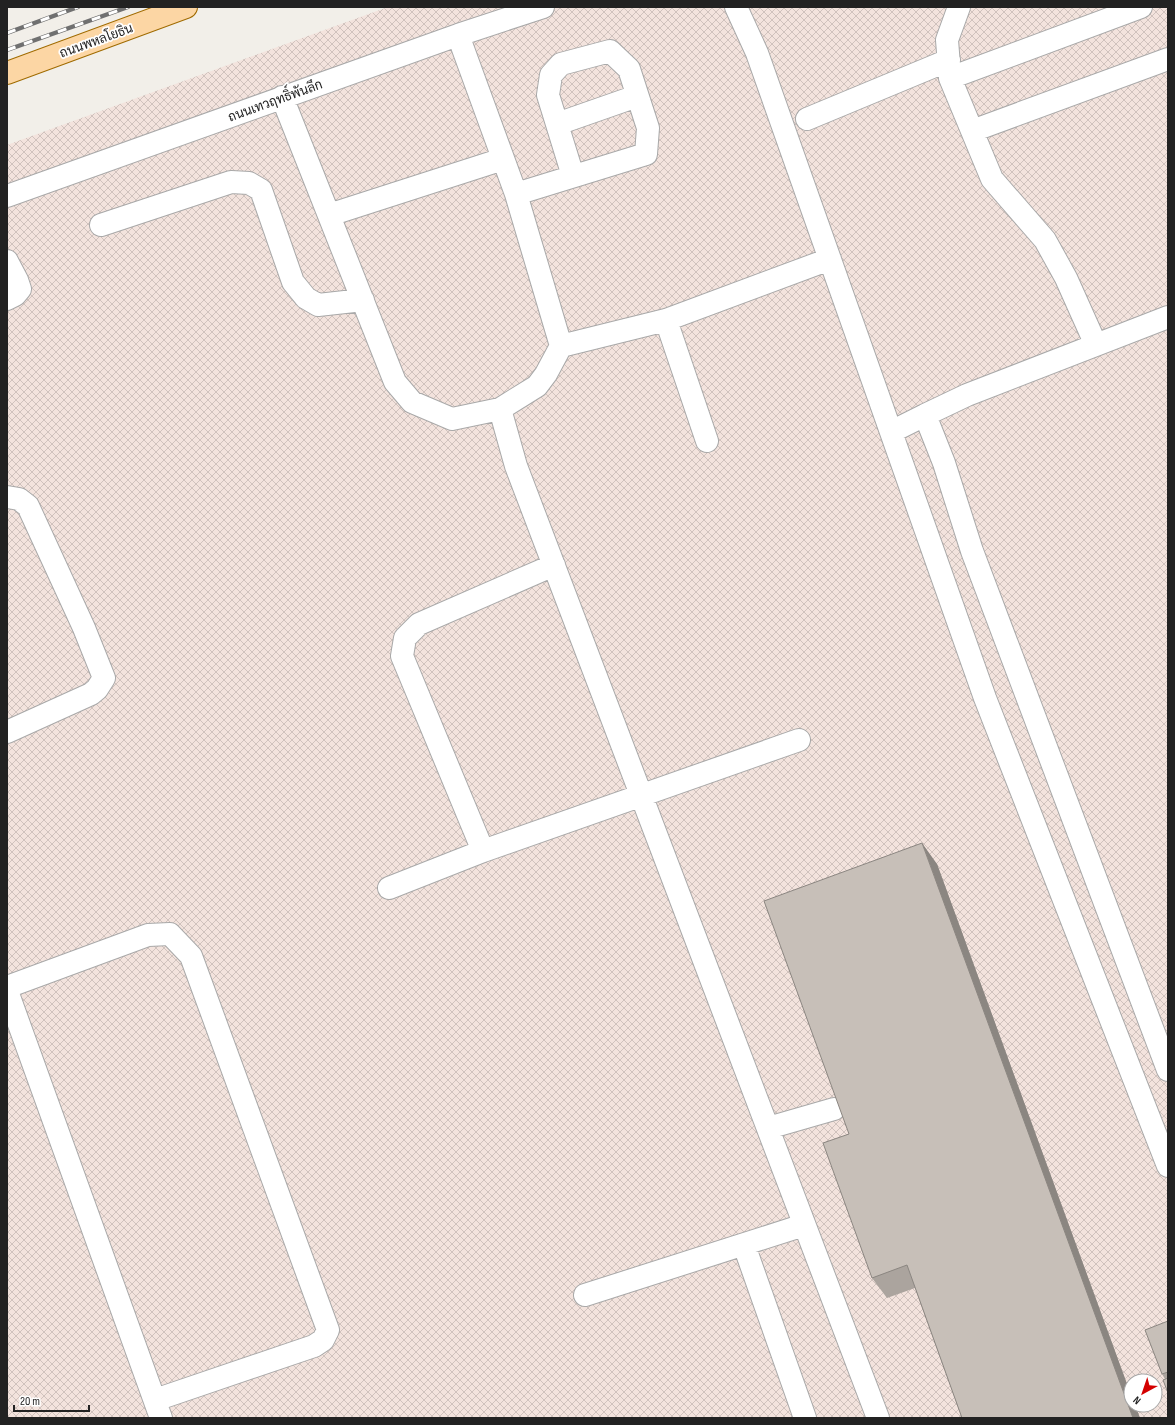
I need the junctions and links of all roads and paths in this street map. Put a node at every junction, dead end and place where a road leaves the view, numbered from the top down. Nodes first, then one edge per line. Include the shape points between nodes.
1 (186, 7) edge
2 (543, 7) edge
3 (736, 7) edge
4 (959, 7) edge
5 (1141, 7) edge
6 (458, 34) junction
7 (1168, 59) edge
8 (950, 69) junction
9 (7, 73) edge
10 (637, 96) junction
11 (282, 97) junction
12 (807, 119) dead end
13 (557, 124) junction
14 (972, 131) junction
15 (503, 159) junction
16 (573, 176) junction
17 (516, 194) junction
18 (7, 196) edge
19 (329, 215) junction
20 (101, 225) dead end
21 (830, 259) junction
22 (7, 261) edge
23 (7, 299) edge
24 (363, 300) junction
25 (1168, 317) edge
26 (666, 320) junction
27 (1096, 345) junction
28 (561, 346) junction
29 (500, 409) junction
30 (925, 415) junction
31 (891, 432) junction
32 (707, 441) dead end
33 (7, 497) edge
34 (554, 565) junction
35 (7, 732) edge
36 (799, 740) dead end
37 (641, 796) junction
38 (483, 851) junction
39 (389, 888) dead end
40 (7, 987) edge
41 (7, 991) edge
42 (1168, 1070) edge
43 (834, 1109) edge
44 (768, 1128) junction
45 (1168, 1166) edge
46 (804, 1225) junction
47 (744, 1245) junction
48 (585, 1295) dead end
49 (158, 1409) edge
50 (805, 1418) edge
51 (878, 1418) edge

1 - 9 main road, ถนนพหลโยธิน
2 - 6 street, ถนนเทวฤทธิ์พันลึก
3 - 21 street via 757,53
4 - 8 street via 947,40
5 - 8 street
6 - 11 street, ถนนเทวฤทธิ์พันลึก
6 - 15 street
7 - 14 street
8 - 12 street
8 - 14 street
10 - 13 street
10 - 13 street via 629,69 610,51 561,64 550,75 548,95
10 - 16 street via 648,128 646,154
11 - 18 street, ถนนเทวฤทธิ์พันลึก
11 - 19 street
13 - 16 street
14 - 27 street via 992,179 1045,240 1066,278
15 - 17 street
15 - 19 street
16 - 17 street
17 - 28 street
19 - 24 street
20 - 24 street via 231,182 249,183 261,190 293,282 306,298 318,305
21 - 26 street
21 - 31 street
22 - 23 street via 20,289
24 - 29 street via 395,382 412,402 452,419
25 - 27 street
26 - 28 street
26 - 32 street
27 - 30 street via 967,395
28 - 29 street via 537,386
29 - 34 street via 516,466
30 - 31 street
30 - 42 street via 944,463 972,551
31 - 45 street via 986,698
33 - 35 street via 19,499 28,506 104,678 91,694
34 - 37 street
34 - 38 street via 419,624 405,638 402,656
36 - 37 street
37 - 38 street
37 - 44 street
38 - 39 street
40 - 49 street via 148,935 170,934 191,956 328,1330 323,1340 314,1346
41 - 49 street
43 - 44 street
44 - 46 street
46 - 47 street
46 - 51 street
47 - 48 street
47 - 50 street

